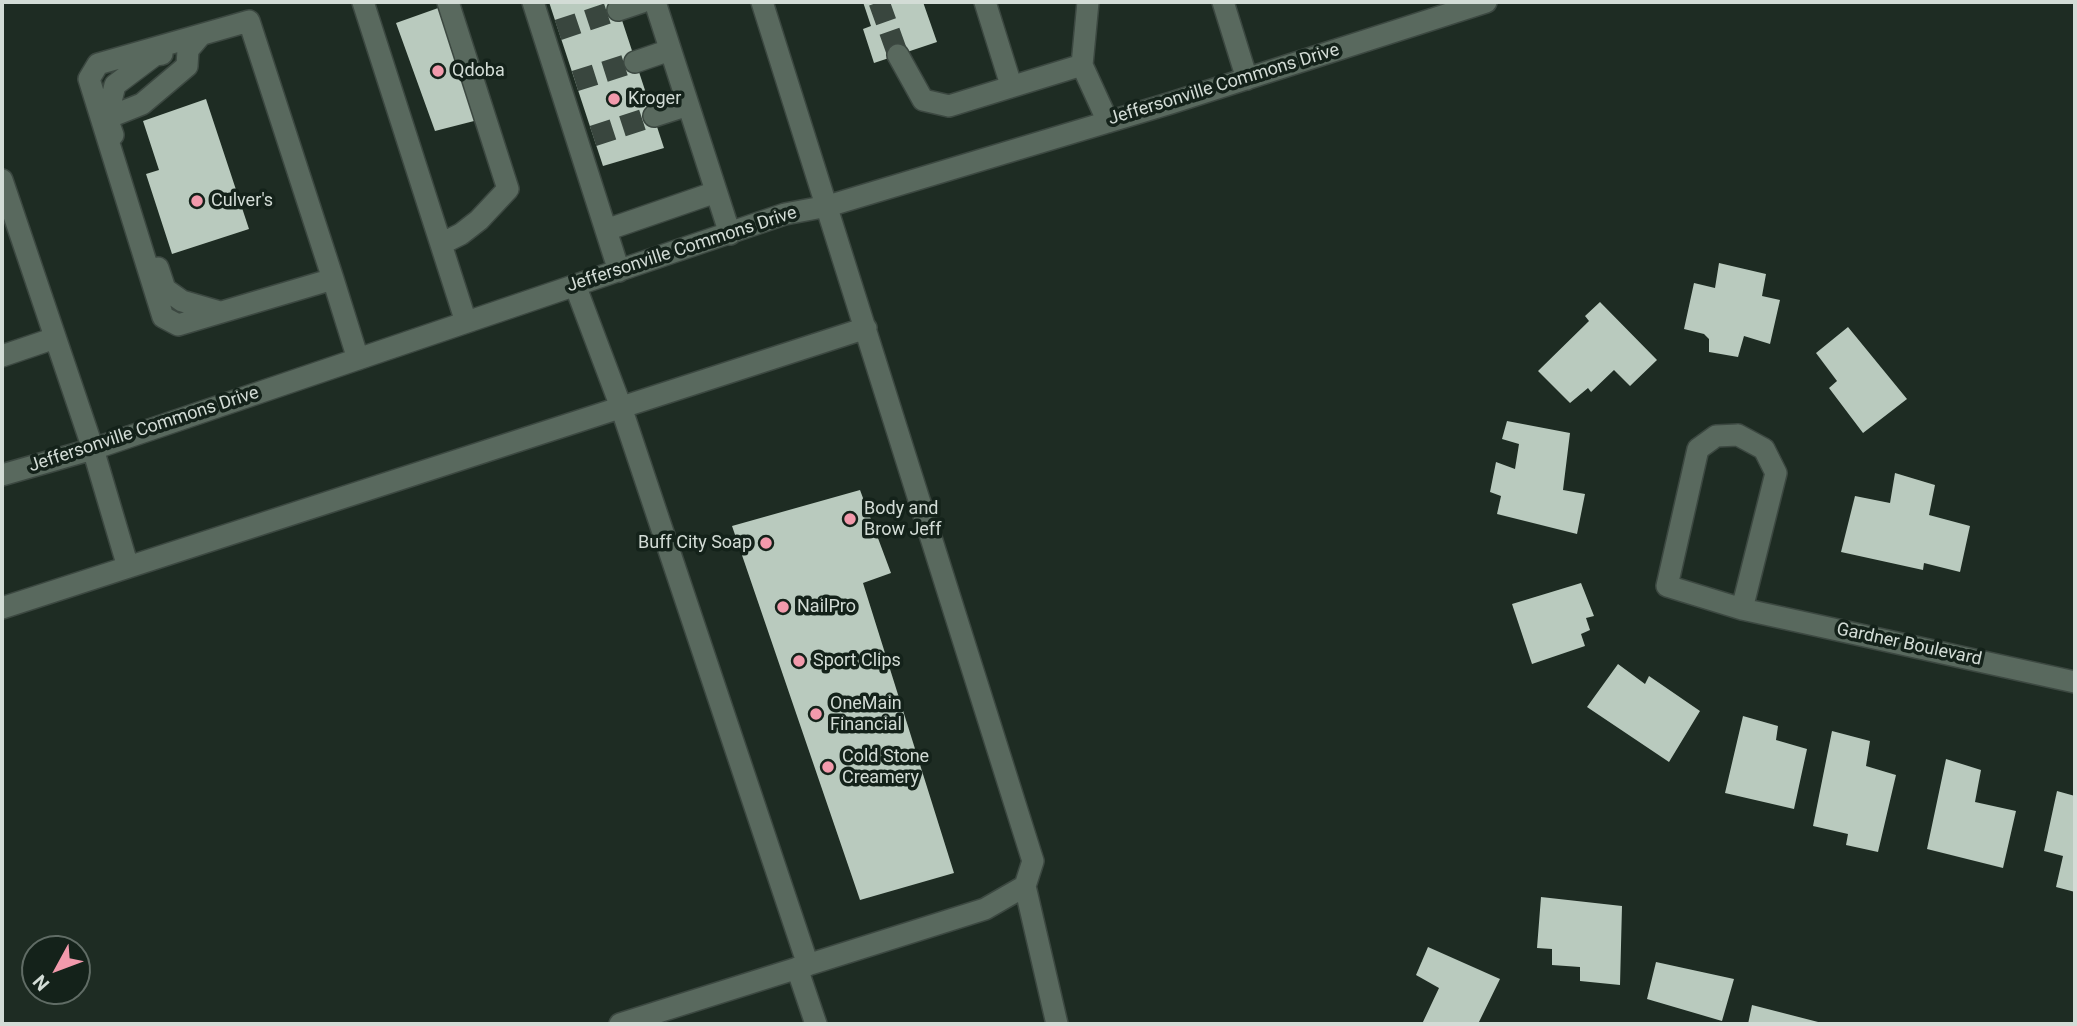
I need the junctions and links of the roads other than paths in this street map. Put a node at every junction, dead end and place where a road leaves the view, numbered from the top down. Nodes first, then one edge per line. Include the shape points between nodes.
1 (363, 2) edge
2 (448, 2) edge
3 (533, 2) edge
4 (642, 2) edge
5 (655, 2) edge
6 (762, 2) edge
7 (985, 2) edge
8 (1088, 2) edge
9 (1223, 2) edge
10 (1486, 2) edge
11 (1446, 8) edge
12 (618, 10) tunnel mouth
13 (194, 43) junction
14 (670, 50) junction
15 (898, 55) tunnel mouth
16 (635, 62) tunnel mouth
17 (1082, 65) junction
18 (1247, 79) junction
19 (1011, 85) junction
20 (688, 105) junction
21 (654, 116) tunnel mouth
22 (107, 118) junction
23 (1108, 122) junction
24 (2, 180) edge
25 (716, 192) junction
26 (828, 206) junction
27 (606, 230) junction
28 (730, 234) junction
29 (441, 244) junction
30 (619, 271) junction
31 (333, 279) junction
32 (575, 285) junction
33 (220, 312) junction
34 (466, 322) junction
35 (866, 328) junction
36 (55, 338) junction
37 (2, 356) edge
38 (358, 359) junction
39 (621, 407) junction
40 (93, 449) junction
41 (2, 475) edge
42 (128, 567) junction
43 (2, 608) edge
44 (1742, 609) junction
45 (2075, 682) edge
46 (1025, 886) junction
47 (803, 966) junction
48 (620, 1024) edge
49 (816, 1024) edge
50 (1057, 1024) edge

1 - 29 street
2 - 29 street via 508,189 479,220
3 - 27 street via 551,32 585,139
4 - 12 street
5 - 14 street
6 - 26 street
7 - 19 street
8 - 17 street
9 - 18 street
10 - 11 street, Jeffersonville Commons Drive
11 - 18 street, Jeffersonville Commons Drive
13 - 22 street via 187,66 142,104
13 - 22 street via 155,55 115,85
13 - 31 street via 250,21
13 - 33 street via 98,64 89,79 163,317 178,325
14 - 16 street
14 - 20 street
15 - 19 street via 923,100 949,106
17 - 19 street
17 - 23 street
18 - 23 street, Jeffersonville Commons Drive
20 - 21 street
20 - 25 street
22 - 33 street via 165,289 183,302
23 - 26 street, Jeffersonville Commons Drive
24 - 36 street
25 - 27 street
25 - 28 street
26 - 28 street, Jeffersonville Commons Drive via 785,214
26 - 35 street
27 - 30 street
28 - 30 street, Jeffersonville Commons Drive
29 - 34 street
30 - 32 street, Jeffersonville Commons Drive
31 - 33 street
31 - 38 street
32 - 34 street, Jeffersonville Commons Drive
32 - 39 street
34 - 38 street, Jeffersonville Commons Drive
35 - 39 street
35 - 46 street via 1033,861
36 - 37 street
36 - 40 street
38 - 40 street, Jeffersonville Commons Drive
39 - 42 street
39 - 47 street
40 - 41 street, Jeffersonville Commons Drive
40 - 42 street
42 - 43 street
44 - 44 street, Gardner Boulevard via 1667,586 1698,449 1716,436 1738,435 1764,449 1776,473
44 - 45 street, Gardner Boulevard
46 - 47 street via 985,909
46 - 50 street
47 - 48 street
47 - 49 street

